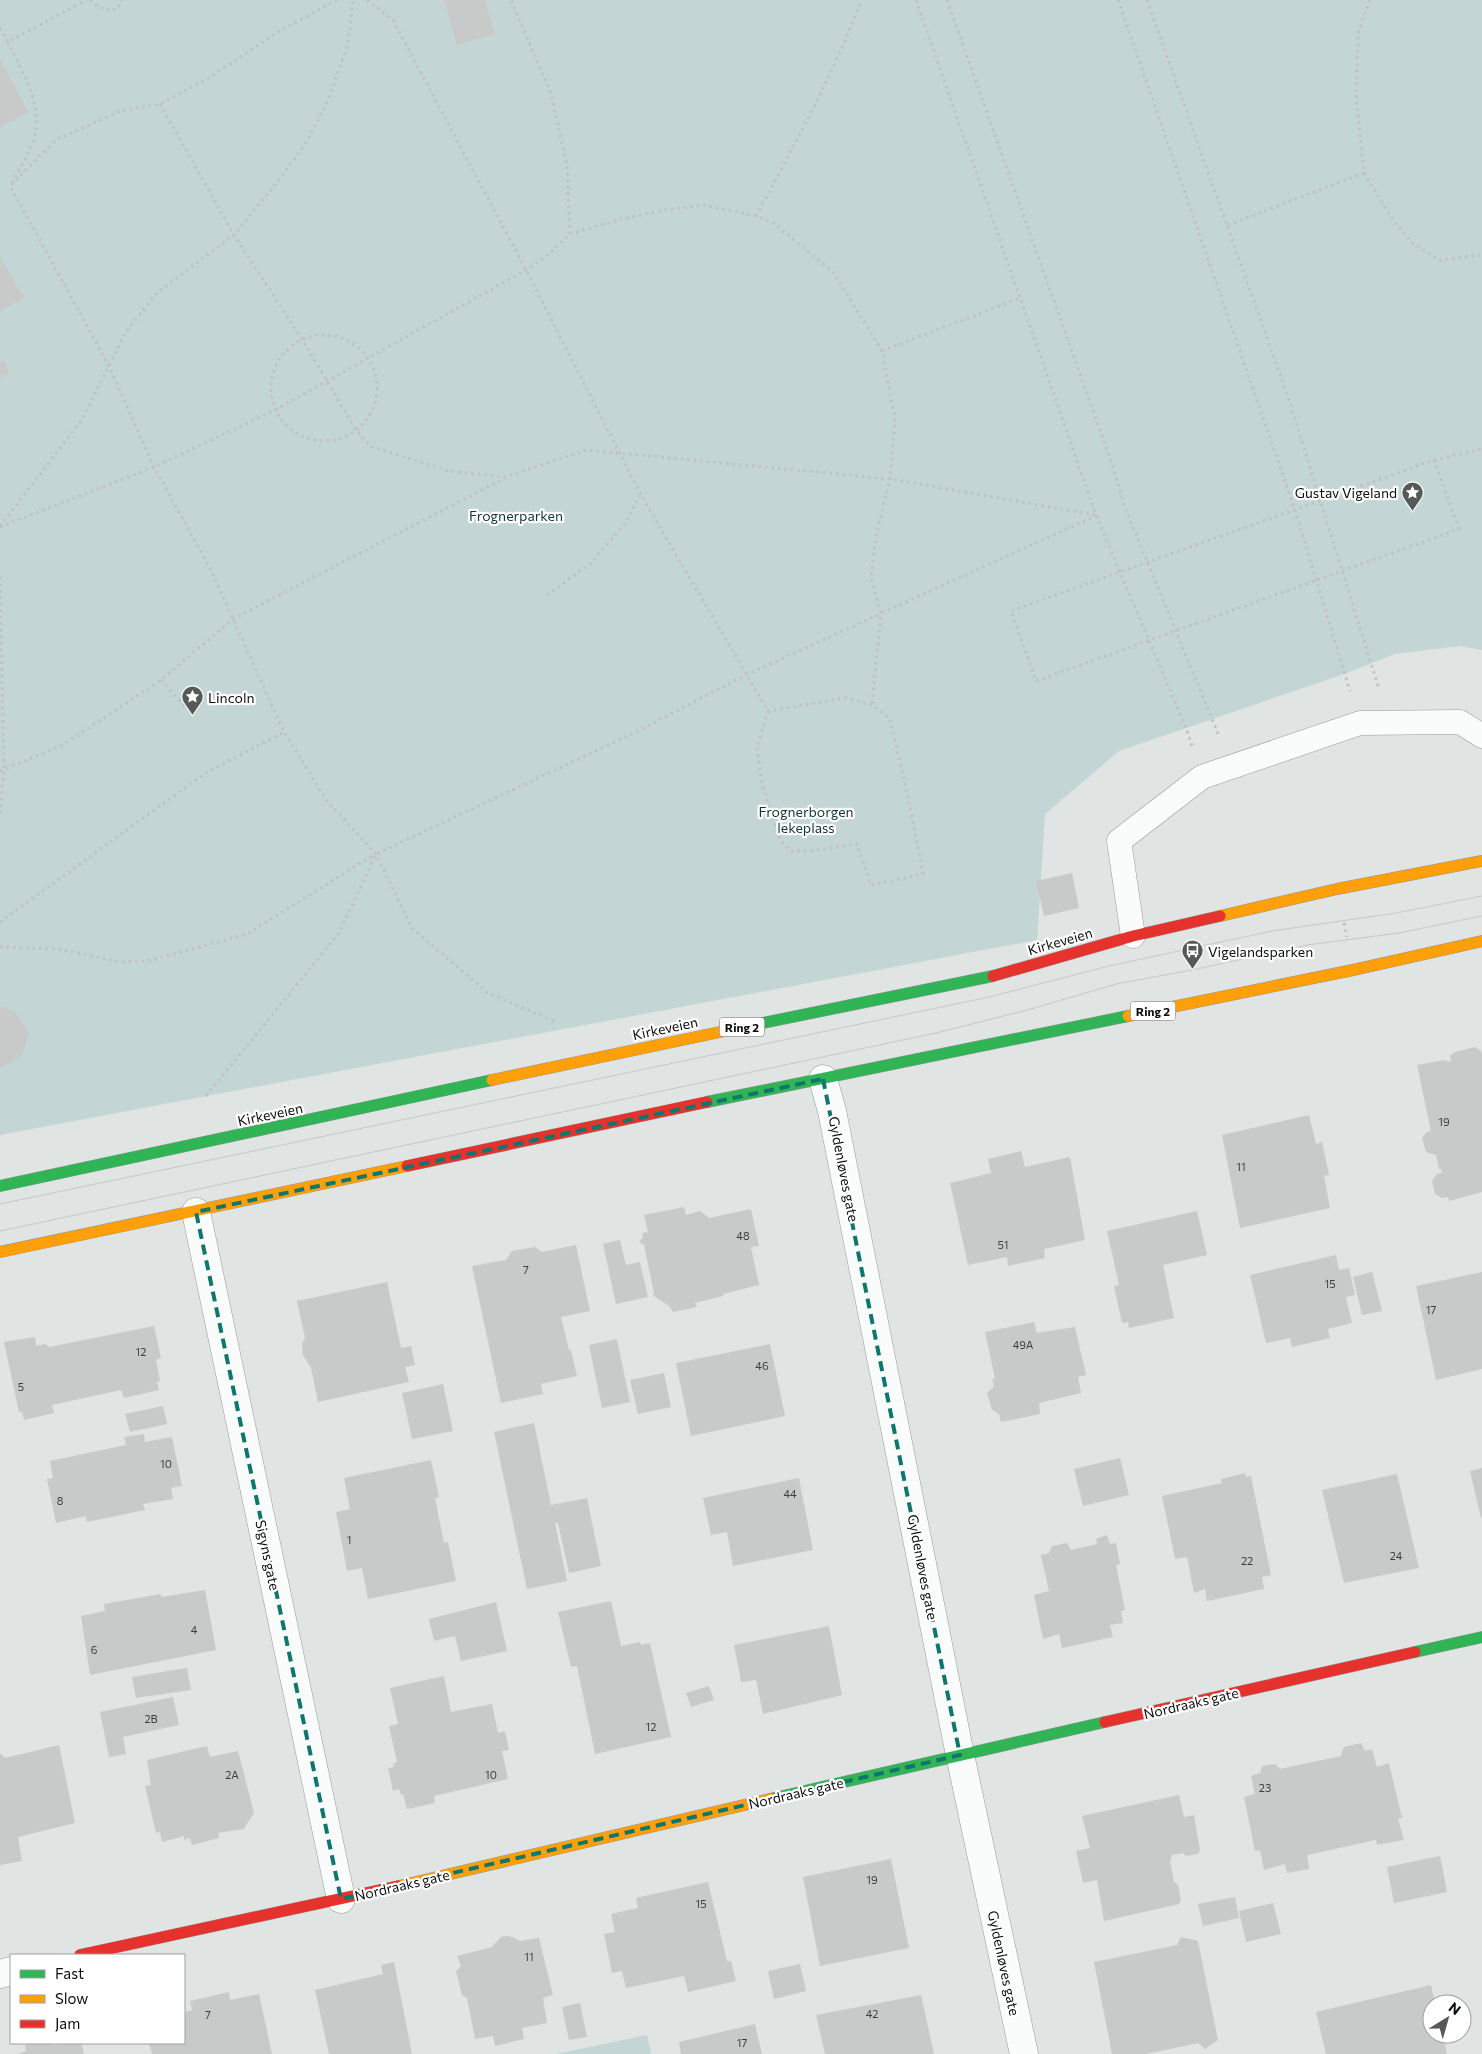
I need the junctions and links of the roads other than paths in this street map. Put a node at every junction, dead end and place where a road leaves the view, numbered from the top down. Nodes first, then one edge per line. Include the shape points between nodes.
1 (1482, 736) edge
2 (1482, 861) edge
3 (1134, 936) junction
4 (1482, 941) edge
5 (823, 1079) junction
6 (0, 1186) edge
7 (196, 1212) junction
8 (0, 1252) edge
9 (1482, 1637) edge
10 (960, 1755) junction
11 (341, 1899) junction
12 (111, 1952) edge
13 (90, 1954) edge
14 (1024, 2054) edge

1 - 3 lane via 1460,722 1360,723 1202,777 1119,842
2 - 3 main road, Kirkeveien / Ring 2 via 1337,889
3 - 6 main road, Kirkeveien / Ring 2 via 998,975
4 - 5 main road, Ring 2
5 - 7 main road, Ring 2
5 - 10 street, Gyldenløves gate
7 - 8 main road, Ring 2
7 - 11 street, Sigyns gate
9 - 10 main road, Nordraaks gate
10 - 11 main road, Nordraaks gate
10 - 14 street, Gyldenløves gate
11 - 12 main road, Nordraaks gate
12 - 13 main road, Nordraaks gate

